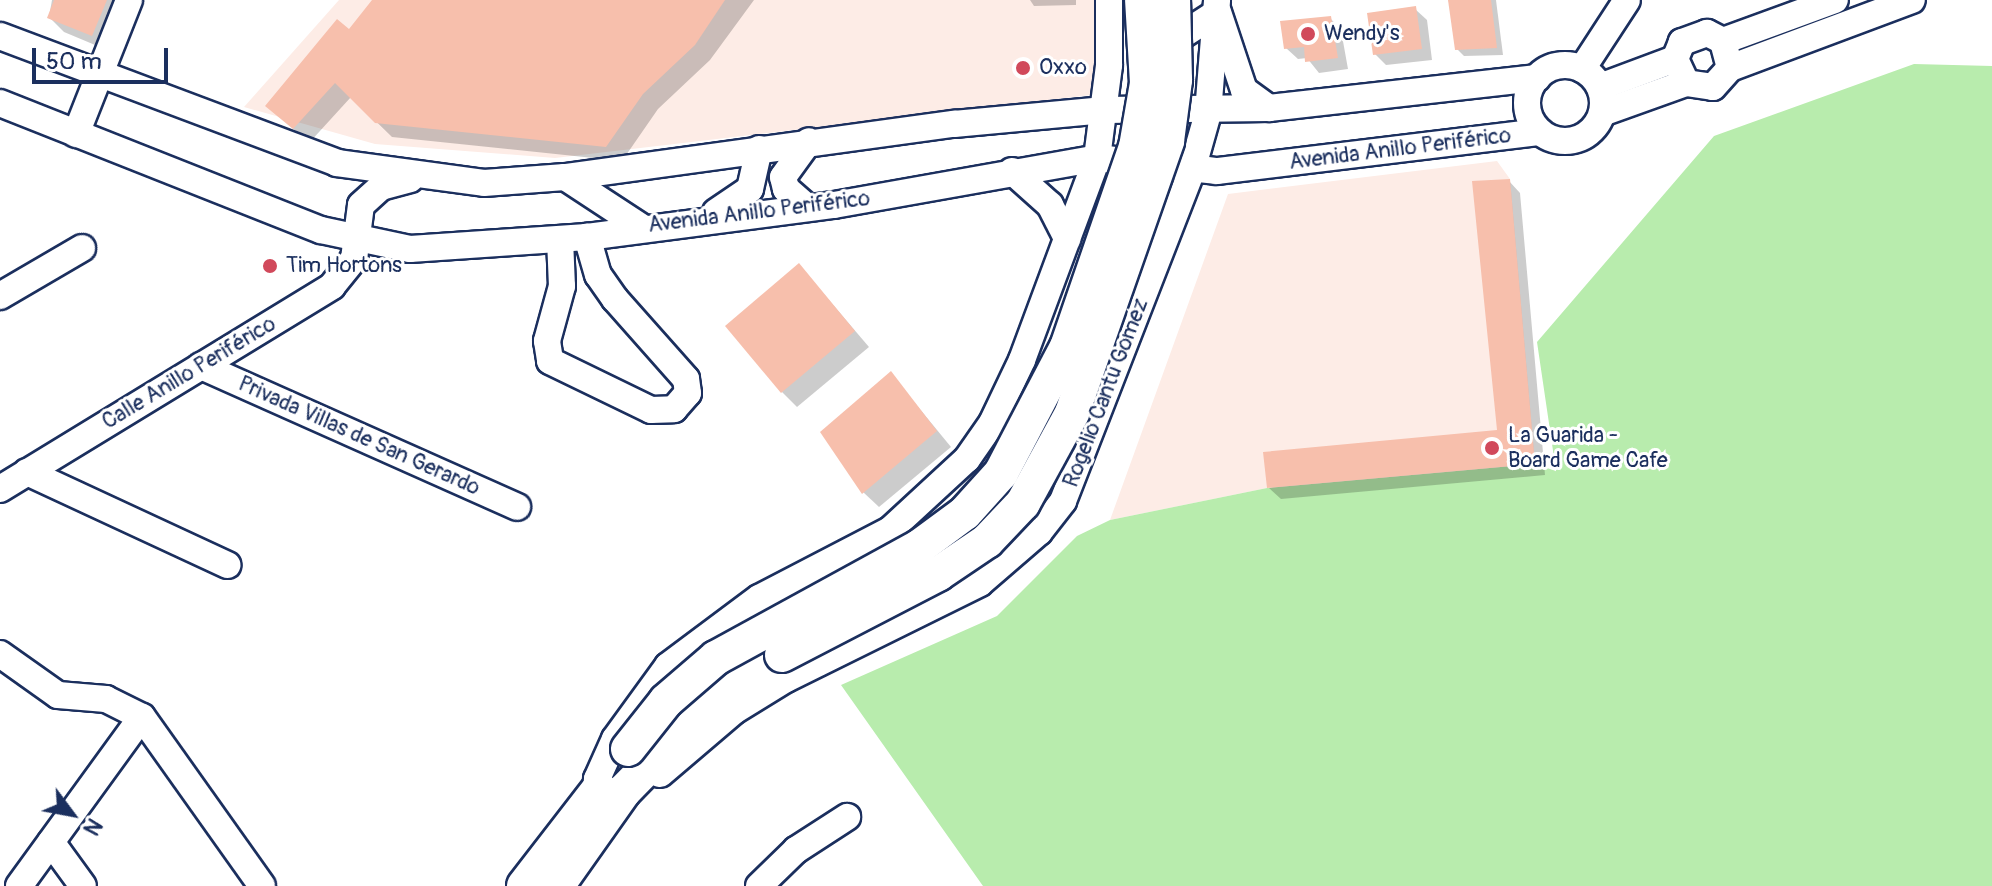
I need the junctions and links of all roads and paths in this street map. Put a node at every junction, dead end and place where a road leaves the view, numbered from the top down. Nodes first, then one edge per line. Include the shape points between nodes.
1 (129, 0) edge
2 (1142, 0) edge
3 (1173, 0) edge
4 (1627, 0) edge
5 (1835, 0) edge
6 (1912, 0) edge
7 (1884, 3) edge
8 (1218, 6) edge
9 (1109, 12) edge
10 (0, 36) edge
11 (1723, 41) junction
12 (1675, 59) junction
13 (1730, 68) junction
14 (100, 76) junction
15 (1537, 78) junction
16 (1686, 83) junction
17 (1595, 90) junction
18 (0, 103) edge
19 (1269, 108) junction
20 (1104, 110) junction
21 (1208, 113) junction
22 (1540, 132) junction
23 (76, 134) junction
24 (809, 141) junction
25 (759, 149) junction
26 (1097, 158) junction
27 (1192, 170) junction
28 (1012, 171) junction
29 (414, 177) junction
30 (565, 177) junction
31 (807, 207) junction
32 (706, 218) junction
33 (641, 227) junction
34 (587, 237) junction
35 (560, 239) junction
36 (1067, 239) junction
37 (358, 241) junction
38 (82, 248) dead end
39 (1158, 260) junction
40 (0, 296) edge
41 (201, 366) junction
42 (27, 472) junction
43 (0, 489) edge
44 (517, 507) dead end
45 (227, 565) dead end
46 (4, 667) edge
47 (142, 717) junction
48 (608, 802) junction
49 (847, 817) dead end
50 (51, 842) junction
51 (19, 886) edge
52 (83, 886) edge
53 (262, 886) edge
54 (524, 886) edge
55 (557, 886) edge
56 (575, 886) edge
57 (759, 886) edge

1 - 14 street
2 - 48 main road, bridge via 1147,83 1136,147 1067,347 1001,473 965,513 919,547 716,658 666,701 628,749
3 - 48 main road, bridge via 1175,80 1167,141 1104,332 1072,413 1029,492 987,541 938,574 782,655 726,693
4 - 17 street
5 - 11 street
6 - 7 street
7 - 13 street
8 - 9 street via 1169,39 1132,33
8 - 19 street via 1244,90
8 - 21 street, Rogelio Cantu Gomez
9 - 20 street
10 - 14 street
11 - 12 street via 1707,33 1689,36
11 - 13 street
12 - 16 street
12 - 17 street
13 - 16 street via 1713,87
14 - 23 street
14 - 29 street via 337,163
15 - 17 street via 1553,67
15 - 19 street
15 - 22 street via 1527,105
16 - 17 street
17 - 22 street via 1592,130 1576,140 1557,140
18 - 23 street, Avenida Anillo Periférico
19 - 21 street
20 - 21 street
20 - 24 street
20 - 26 street
21 - 27 street, Rogelio Cantu Gomez
22 - 27 street, Avenida Anillo Periférico
23 - 37 street, Avenida Anillo Periférico
24 - 25 street
24 - 31 street via 786,166 783,177 786,189
25 - 30 street
25 - 32 street via 750,189
26 - 27 street, Avenida Anillo Periférico
26 - 28 street, Avenida Anillo Periférico
26 - 36 street
27 - 39 street, Rogelio Cantu Gomez
28 - 31 street, Avenida Anillo Periférico
28 - 36 street via 1050,205
29 - 30 street via 484,183
29 - 37 street, Calle Anillo Periférico via 370,194 361,205
30 - 33 street
31 - 32 street, Avenida Anillo Periférico
32 - 33 street, Avenida Anillo Periférico
33 - 34 street, Avenida Anillo Periférico
34 - 35 street, Avenida Anillo Periférico
34 - 35 street via 607,287 686,379 688,393 674,409 651,410 550,361 547,341 562,286
35 - 37 street, Avenida Anillo Periférico via 410,249
36 - 39 street via 1111,227 1131,233
36 - 48 street via 1022,360 967,459 890,530 759,598 668,666 615,739 597,779
37 - 41 street, Calle Anillo Periférico via 348,272 332,286
38 - 40 street
39 - 48 street, Rogelio Cantu Gomez via 1079,468 1039,532 980,583 786,679 734,711 643,788
41 - 42 street, Calle Anillo Periférico
41 - 44 street, Privada Villas de San Gerardo
42 - 43 street, Calle Anillo Periférico
42 - 45 street
46 - 47 street via 58,695 106,699
47 - 50 street
47 - 53 street
48 - 54 main road
48 - 55 main road
48 - 56 street via 601,846
49 - 57 street via 796,850
50 - 51 street
50 - 52 street

